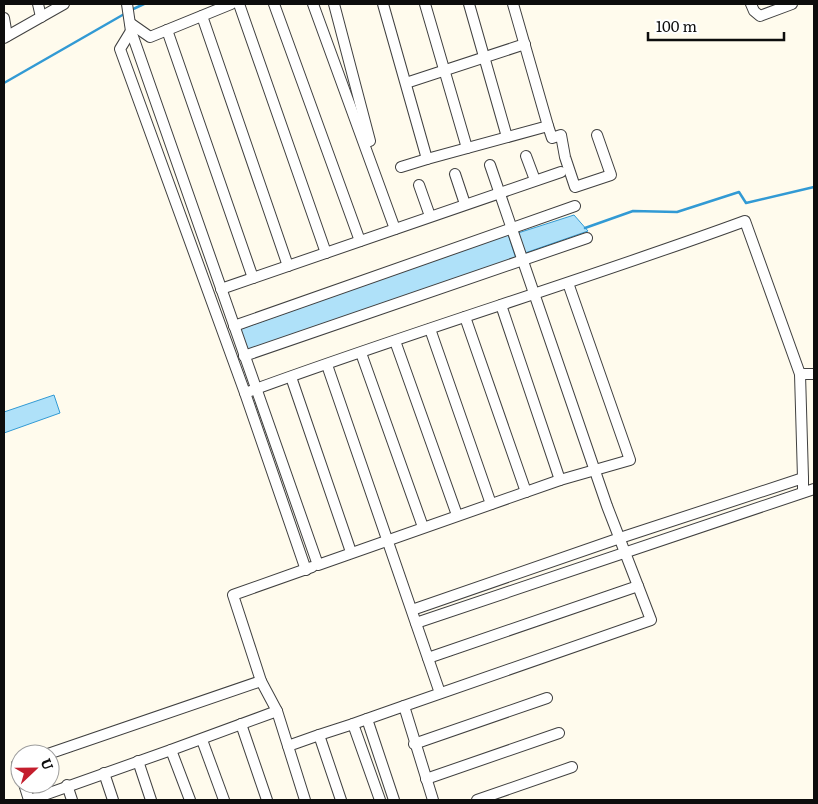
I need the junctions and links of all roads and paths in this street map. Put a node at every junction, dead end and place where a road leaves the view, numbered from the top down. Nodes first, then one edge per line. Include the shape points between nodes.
1 (38, 4) edge
2 (64, 4) edge
3 (231, 4) edge
4 (239, 4) edge
5 (274, 4) edge
6 (313, 4) edge
7 (334, 4) edge
8 (383, 4) edge
9 (426, 4) edge
10 (469, 4) edge
11 (514, 4) edge
12 (751, 4) edge
13 (792, 4) edge
14 (127, 5) edge
15 (202, 16) junction
16 (41, 17) junction
17 (4, 18) edge
18 (130, 24) junction
19 (167, 30) junction
20 (6, 37) edge
21 (525, 44) junction
22 (485, 57) junction
23 (444, 70) junction
24 (406, 83) junction
25 (548, 126) junction
26 (597, 134) dead end
27 (507, 137) junction
28 (467, 148) junction
29 (526, 156) dead end
30 (427, 159) junction
31 (490, 165) dead end
32 (401, 167) dead end
33 (561, 172) dead end
34 (455, 174) dead end
35 (534, 180) junction
36 (419, 185) dead end
37 (500, 192) junction
38 (384, 197) junction
39 (465, 204) junction
40 (575, 206) dead end
41 (430, 216) junction
42 (512, 228) junction
43 (395, 229) junction
44 (587, 238) dead end
45 (360, 241) junction
46 (326, 253) junction
47 (524, 261) junction
48 (288, 266) junction
49 (253, 278) junction
50 (568, 283) junction
51 (221, 289) junction
52 (535, 293) junction
53 (500, 305) junction
54 (465, 317) junction
55 (234, 326) junction
56 (430, 329) junction
57 (395, 341) junction
58 (362, 353) junction
59 (244, 356) junction
60 (327, 365) junction
61 (800, 374) junction
62 (814, 374) edge
63 (291, 377) junction
64 (256, 389) junction
65 (245, 393) junction
66 (596, 471) junction
67 (803, 478) junction
68 (560, 480) junction
69 (814, 488) edge
70 (526, 492) junction
71 (803, 492) junction
72 (491, 504) junction
73 (457, 515) junction
74 (423, 527) junction
75 (620, 538) junction
76 (388, 541) junction
77 (351, 552) junction
78 (625, 552) junction
79 (318, 565) junction
80 (306, 570) junction
81 (638, 586) junction
82 (412, 610) junction
83 (416, 623) junction
84 (428, 658) junction
85 (261, 681) junction
86 (440, 692) junction
87 (547, 698) dead end
88 (404, 706) junction
89 (277, 711) junction
90 (367, 719) junction
91 (241, 724) junction
92 (353, 724) junction
93 (559, 733) dead end
94 (319, 735) junction
95 (202, 740) junction
96 (414, 744) junction
97 (288, 746) junction
98 (60, 750) edge
99 (171, 750) junction
100 (138, 761) junction
101 (572, 767) dead end
102 (104, 773) junction
103 (426, 779) junction
104 (67, 786) junction
105 (30, 800) edge
106 (72, 800) edge
107 (112, 800) edge
108 (151, 800) edge
109 (190, 800) edge
110 (224, 800) edge
111 (267, 800) edge
112 (305, 800) edge
113 (341, 800) edge
114 (380, 800) edge
115 (394, 800) edge
116 (433, 800) edge
117 (477, 800) edge

1 - 16 street
2 - 16 street
3 - 15 street
4 - 46 street
5 - 45 street
6 - 38 street
7 - 38 street
8 - 24 street
9 - 23 street
10 - 22 street
11 - 21 street
12 - 13 street via 760,16
14 - 18 street
15 - 19 street
15 - 48 street
16 - 20 street
17 - 20 street
18 - 19 street via 150,37
18 - 51 street
18 - 65 street via 120,48
19 - 49 street
21 - 22 street
21 - 25 street
22 - 23 street
22 - 27 street
23 - 24 street
23 - 28 street
24 - 30 street
25 - 26 street via 552,138 561,135 575,187 611,175
25 - 27 street
27 - 28 street
28 - 30 street
29 - 35 street
30 - 32 street
31 - 37 street
33 - 35 street
34 - 39 street
35 - 37 street
36 - 41 street
37 - 39 street
37 - 42 street
38 - 43 street
39 - 41 street
40 - 42 street
41 - 43 street
42 - 47 street
42 - 55 street
43 - 45 street
44 - 47 street
45 - 46 street
46 - 48 street
47 - 52 street
47 - 59 street
48 - 49 street
49 - 51 street
50 - 52 street
50 - 61 street via 745,221
50 - 66 street via 630,460
51 - 55 street
52 - 53 street
52 - 66 street
53 - 54 street
53 - 68 street
54 - 56 street
54 - 70 street
55 - 59 street
56 - 57 street
56 - 72 street
57 - 58 street
57 - 73 street
58 - 60 street
58 - 74 street
59 - 64 street
60 - 63 street
60 - 76 street
61 - 62 street
61 - 67 street
63 - 64 street
63 - 77 street
64 - 65 street
64 - 79 street
65 - 80 street
66 - 68 street
66 - 75 street
67 - 71 street
67 - 75 street
68 - 70 street
69 - 71 street
70 - 72 street
71 - 78 street
72 - 73 street
73 - 74 street
74 - 76 street
75 - 78 street
75 - 82 street
76 - 77 street
76 - 82 street
77 - 79 street
78 - 81 street
78 - 83 street
79 - 80 street
80 - 85 street via 233,595
81 - 84 street
81 - 86 street via 651,620
82 - 83 street
83 - 84 street
84 - 86 street
85 - 89 street
85 - 98 street
86 - 88 street
87 - 96 street
88 - 90 street
88 - 96 street
89 - 91 street
89 - 97 street
90 - 92 street
90 - 115 street
91 - 95 street
91 - 111 street
92 - 94 street
92 - 114 street
93 - 103 street
94 - 97 street
94 - 113 street
95 - 99 street
95 - 110 street
96 - 103 street
97 - 112 street
99 - 100 street
99 - 109 street
100 - 102 street
100 - 108 street
101 - 117 street
102 - 104 street
102 - 107 street
103 - 116 street
104 - 105 street
104 - 106 street

